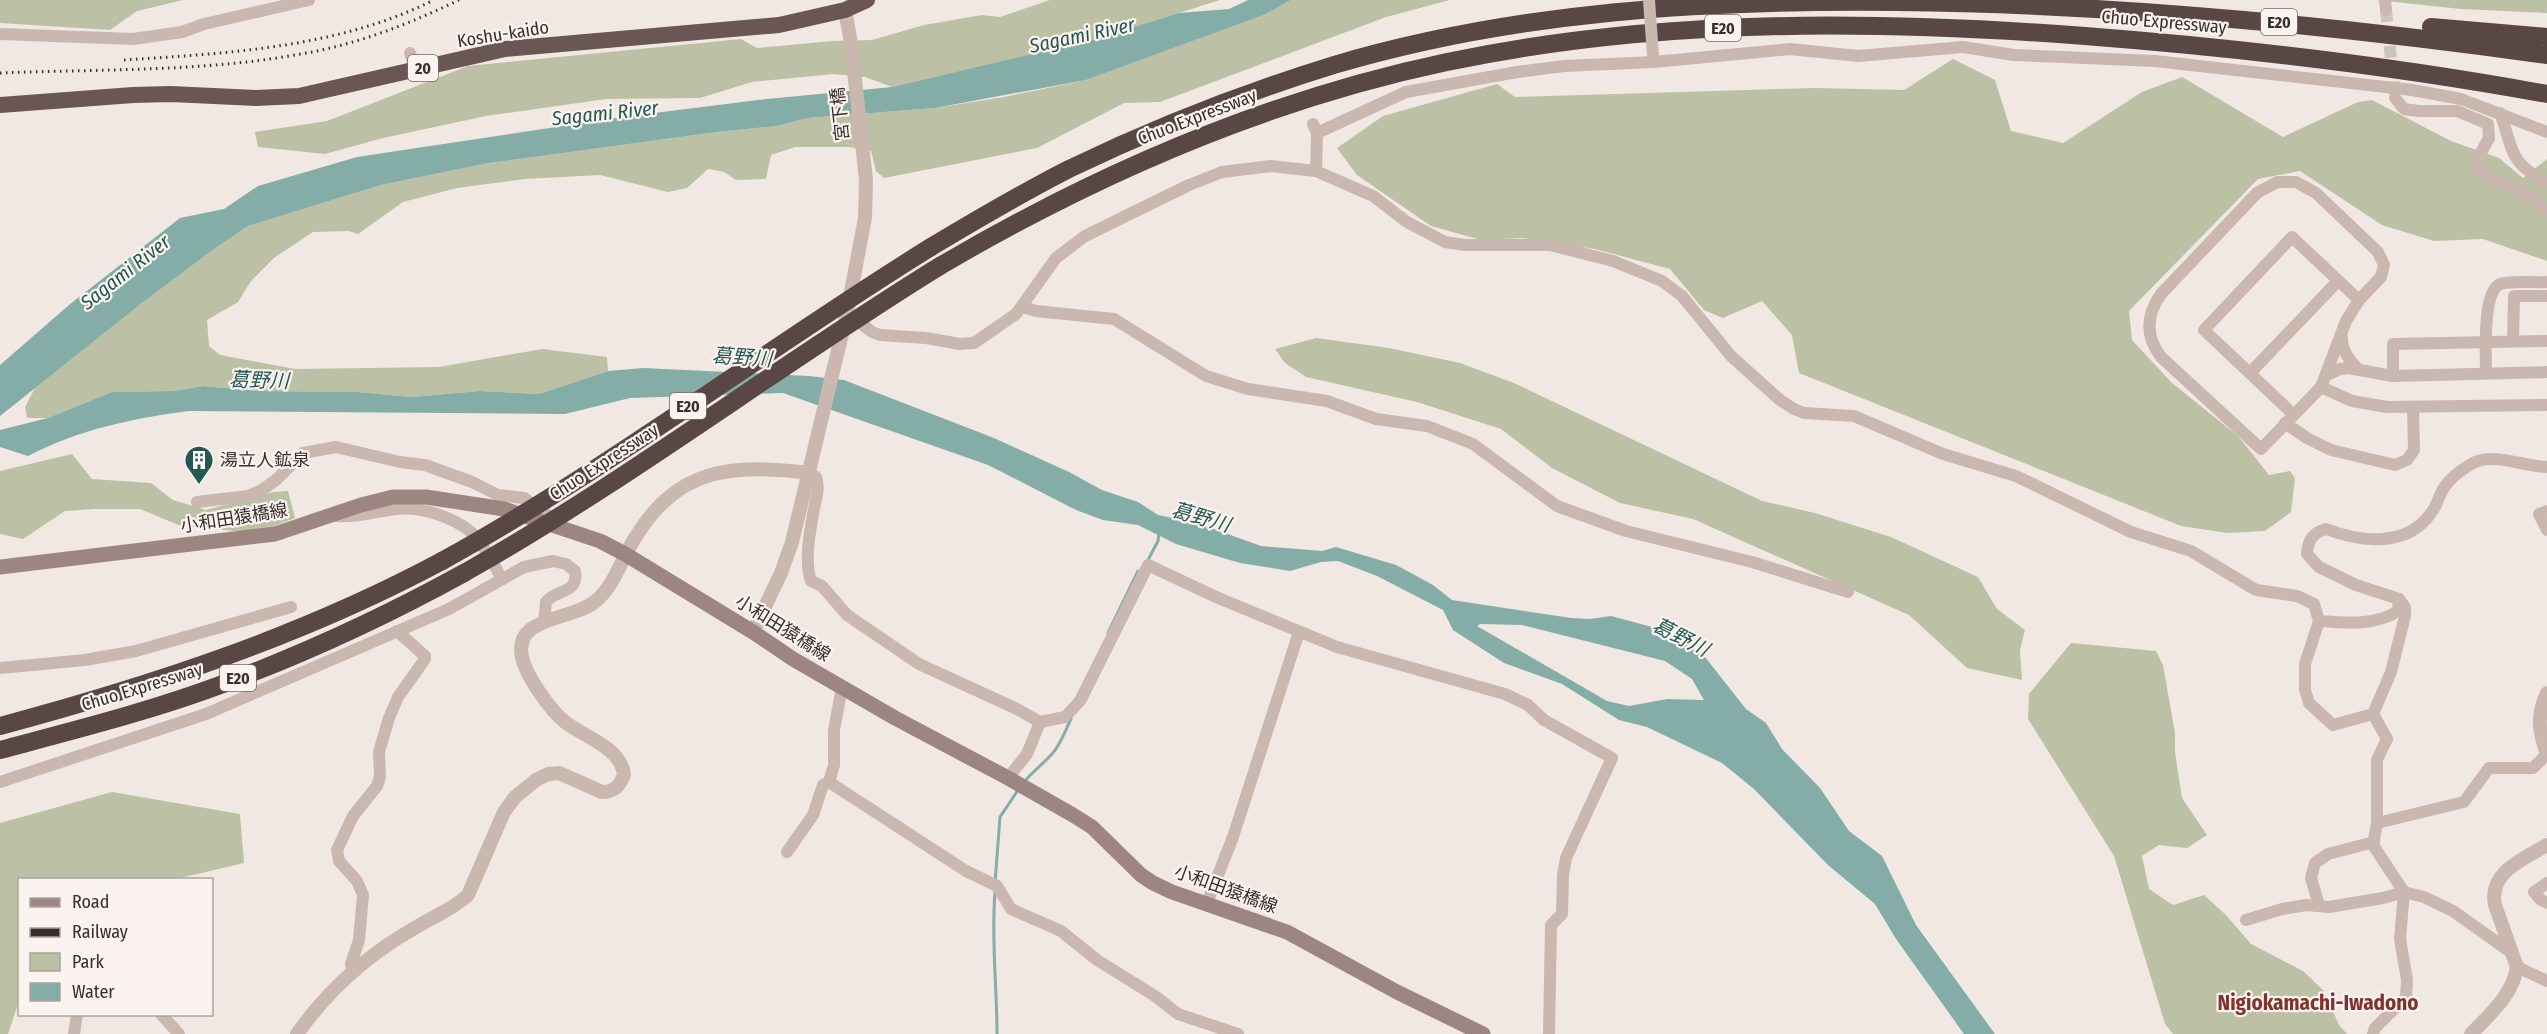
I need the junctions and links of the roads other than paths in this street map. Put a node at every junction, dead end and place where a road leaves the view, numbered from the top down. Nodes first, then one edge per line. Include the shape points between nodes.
1 (309, 0) edge
2 (867, 0) edge
3 (1649, 0) edge
4 (2010, 4) junction
5 (845, 10) junction
6 (0, 34) edge
7 (2547, 37) edge
8 (410, 53) dead end
9 (2547, 55) edge
10 (1654, 58) junction
11 (416, 70) junction
12 (2547, 94) edge
13 (2395, 98) dead end
14 (0, 105) edge
15 (2459, 105) junction
16 (2499, 113) junction
17 (2547, 132) edge
18 (1316, 171) junction
19 (2547, 182) edge
20 (2547, 212) edge
21 (2338, 280) junction
22 (2547, 282) edge
23 (2547, 296) edge
24 (2359, 300) junction
25 (1023, 307) junction
26 (847, 312) junction
27 (2513, 341) junction
28 (2547, 341) edge
29 (2485, 342) junction
30 (2339, 358) junction
31 (2250, 372) junction
32 (2547, 372) edge
33 (2486, 374) junction
34 (2393, 376) junction
35 (2321, 387) junction
36 (2547, 405) edge
37 (2413, 407) junction
38 (2289, 418) junction
39 (2547, 467) edge
40 (809, 473) junction
41 (197, 502) dead end
42 (2547, 511) edge
43 (331, 515) junction
44 (568, 529) junction
45 (2547, 530) edge
46 (625, 554) junction
47 (0, 567) edge
48 (502, 579) junction
49 (1848, 592) dead end
50 (2399, 599) junction
51 (291, 607) dead end
52 (2319, 621) junction
53 (544, 622) junction
54 (397, 631) junction
55 (753, 632) junction
56 (1299, 632) junction
57 (0, 668) edge
58 (842, 687) junction
59 (2547, 693) edge
60 (2373, 714) junction
61 (1040, 722) junction
62 (0, 726) edge
63 (0, 750) edge
64 (2547, 754) edge
65 (1008, 778) junction
66 (0, 782) edge
67 (829, 782) junction
68 (2377, 823) junction
69 (2374, 842) junction
70 (2547, 845) edge
71 (788, 852) dead end
72 (2547, 883) edge
73 (2404, 892) junction
74 (1207, 903) junction
75 (2547, 903) edge
76 (2319, 905) junction
77 (2246, 920) dead end
78 (2512, 953) junction
79 (2517, 967) junction
80 (352, 971) junction
81 (2547, 981) edge
82 (77, 1016) edge
83 (162, 1016) edge
84 (74, 1034) edge
85 (179, 1034) edge
86 (297, 1034) edge
87 (1238, 1034) edge
88 (1483, 1034) edge
89 (1549, 1034) edge
90 (2373, 1034) edge
91 (2471, 1034) edge

1 - 6 street via 182,32 133,39
2 - 5 highway, Koshu-kaido / 20
3 - 10 street, bridge
4 - 7 highway via 2157,8
4 - 9 highway, Chuo Expressway / E20 via 2253,20
4 - 62 highway, Chuo Expressway / E20, bridge via 1829,1 1666,7 1543,20 1436,40 1335,65 1175,122 1066,171 931,247 551,497 375,596 250,648 116,694
5 - 11 highway, Koshu-kaido / 20 via 779,25 505,49
5 - 26 street, 宮下橋 via 866,180 863,239
8 - 11 street
10 - 15 street via 1790,49 1858,56 1963,47 2014,55 2155,61 2258,71 2412,90
10 - 18 street via 1517,72 1406,92 1315,128
11 - 14 highway, Koshu-kaido / 20 via 299,96 142,95
12 - 63 highway, Chuo Expressway / E20, bridge via 2318,59 2121,39 2009,31 1816,26 1601,37 1446,62 1341,89 1184,142 1071,193 940,266 561,516 464,573 366,623 232,680 147,709
13 - 15 street via 2404,109
15 - 16 street
15 - 20 street via 2488,124 2489,138 2477,166 2483,175 2535,200
16 - 17 street
16 - 19 street via 2517,162
18 - 25 street via 1248,167 1188,185 1075,242 1046,271
18 - 52 street via 1372,196 1407,222 1445,242 1550,245 1614,261 1662,281 1682,296 1731,356 1794,409 1854,416 1943,454 2016,476 2131,532 2191,551 2256,590 2297,596 2314,604
21 - 24 street
21 - 31 street
21 - 31 street via 2292,237 2204,330
22 - 29 street via 2501,284 2493,290
23 - 27 street via 2514,296
24 - 30 street via 2346,321
24 - 38 street via 2381,277 2381,257 2316,193 2290,182 2271,184 2257,193 2155,303 2148,326 2155,349 2261,449
25 - 26 street via 969,345 880,335
25 - 49 street via 1114,319 1206,376 1248,389 1327,401 1376,419 1426,426 1473,444 1557,506 1626,531 1752,562
26 - 40 street, 宮下橋
27 - 28 street
27 - 29 street
29 - 33 street
29 - 34 street via 2392,344
30 - 34 street via 2359,370
30 - 35 street
31 - 38 street
32 - 33 street
33 - 34 street
35 - 37 street via 2370,405
35 - 38 street
36 - 37 street
37 - 38 street via 2414,450 2408,460 2395,465 2331,450 2307,438
39 - 50 street via 2496,458 2472,464 2446,484 2431,514 2409,532 2390,538 2346,536 2326,529 2314,533 2307,554 2319,567
40 - 46 street via 746,468 696,480 659,506
40 - 55 street, 宮下橋 via 792,542
40 - 61 street via 816,477 819,486 807,571 811,581 822,586 847,615 919,664
41 - 44 street via 248,496 276,480 303,453 336,447 425,465 498,495 524,498
42 - 45 street via 2539,514
43 - 44 main road, 小和田猿橋線 via 410,495 486,504
43 - 47 main road, 小和田猿橋線 via 275,534
43 - 48 street via 347,517 408,508 432,512 470,531
44 - 46 main road, 小和田猿橋線
46 - 53 street via 597,600
46 - 55 main road, 小和田猿橋線
48 - 53 street via 544,562 561,562 572,568 576,577 573,585 549,598 544,607
48 - 54 street via 449,609
50 - 52 street via 2398,611 2375,620
50 - 60 street via 2405,616 2391,672
51 - 57 street via 136,651
52 - 60 street via 2305,664 2309,704 2333,726
53 - 80 street via 525,634 521,651 524,663 559,717 616,756 623,779 608,792 559,773 536,780 504,812 468,895
54 - 66 street via 186,722
54 - 80 street via 425,659 398,697 390,718 379,752 377,786 353,816 337,850 339,861 357,881 363,896
55 - 58 main road, 小和田猿橋線
56 - 61 street via 1148,565 1080,701 1065,717
56 - 74 street via 1233,837
56 - 89 street via 1337,647 1505,694 1612,758 1566,858 1562,914 1551,925
58 - 65 main road, 小和田猿橋線
58 - 67 street
59 - 64 street via 2539,731
60 - 68 street via 2387,739 2377,760
61 - 65 street via 1027,754
64 - 68 street via 2533,768 2489,768 2464,802
65 - 74 main road, 小和田猿橋線 via 1092,827 1141,875 1172,892
67 - 71 street via 823,785 813,815
67 - 87 street via 992,884 1011,909 1061,931 1178,1014
68 - 69 street
69 - 73 street
69 - 76 street via 2328,854 2315,863 2311,878
70 - 78 street via 2511,866 2495,884 2495,905
72 - 75 street via 2535,892
73 - 76 street via 2329,907
73 - 78 street via 2453,911
73 - 90 street via 2400,939 2406,997
74 - 88 main road, 小和田猿橋線 via 1287,932
76 - 77 street via 2282,909
78 - 79 street
79 - 81 street
79 - 91 street via 2504,998
80 - 86 street via 312,1012
82 - 84 street
83 - 85 street

